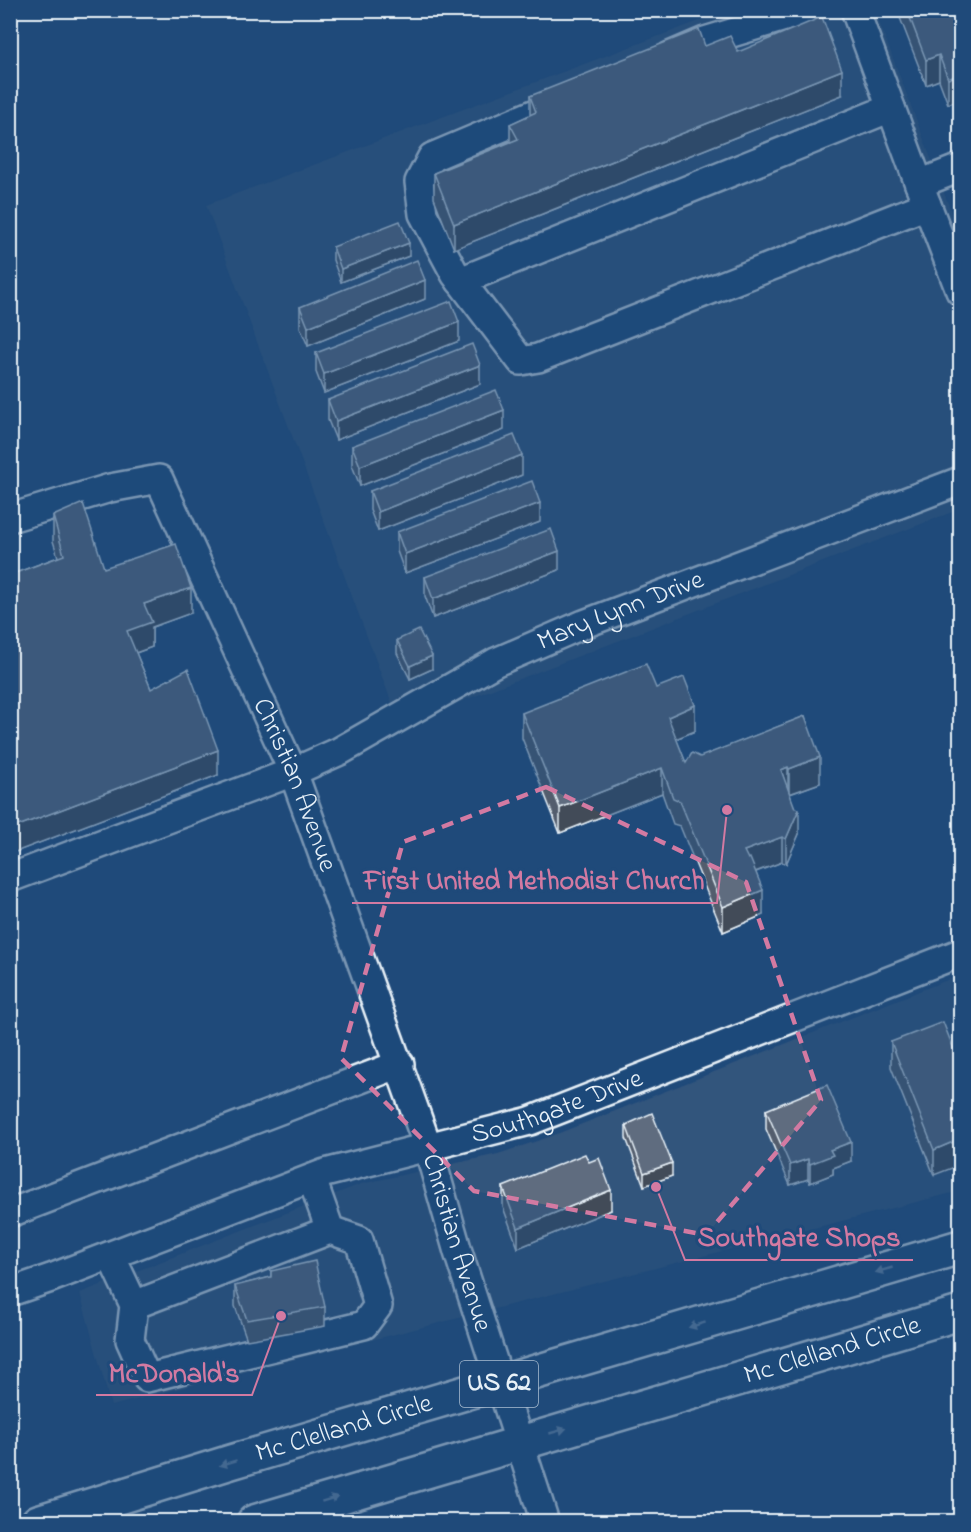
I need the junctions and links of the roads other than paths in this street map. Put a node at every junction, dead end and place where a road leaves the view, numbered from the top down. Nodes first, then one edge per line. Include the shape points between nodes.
1 (808, 10) edge
2 (855, 10) edge
3 (650, 65) edge
4 (563, 102) edge
5 (891, 108) junction
6 (960, 168) edge
7 (923, 194) junction
8 (460, 281) junction
9 (960, 291) edge
10 (960, 481) edge
11 (10, 518) edge
12 (293, 772) junction
13 (10, 878) edge
14 (960, 953) edge
15 (400, 1064) junction
16 (428, 1147) junction
17 (312, 1179) junction
18 (10, 1213) edge
19 (330, 1230) junction
20 (960, 1247) edge
21 (111, 1256) junction
22 (10, 1292) edge
23 (134, 1305) junction
24 (960, 1314) edge
25 (501, 1383) junction
26 (518, 1443) junction
27 (38, 1521) edge
28 (254, 1521) edge
29 (545, 1521) edge

1 - 3 street via 705,41
2 - 5 street
4 - 8 street via 432,157 419,182 423,214
5 - 7 street
5 - 8 street
6 - 7 street
7 - 8 street via 530,360 521,361
7 - 9 street
10 - 12 street, Mary Lynn Drive via 584,624 496,662 340,751
11 - 12 street, Christian Avenue via 110,488 159,480
12 - 13 street, Mary Lynn Drive
12 - 15 street, Christian Avenue
14 - 16 street, Southgate Drive via 530,1121
15 - 16 street, Christian Avenue
15 - 18 street
16 - 17 street, Southgate Drive
16 - 25 street, Christian Avenue
17 - 19 street
17 - 21 street, Southgate Drive
19 - 23 street
19 - 23 street via 360,1240 378,1306 364,1325 147,1378 130,1340
20 -> 25 highway, Mc Clelland Circle / US 62
21 - 22 street, Southgate Drive
21 - 23 street
26 -> 24 highway, Mc Clelland Circle / US 62
25 - 26 street, Christian Avenue
25 -> 27 highway, Mc Clelland Circle / US 62
28 -> 26 highway, Mc Clelland Circle / US 62
26 - 29 street, Christian Avenue

